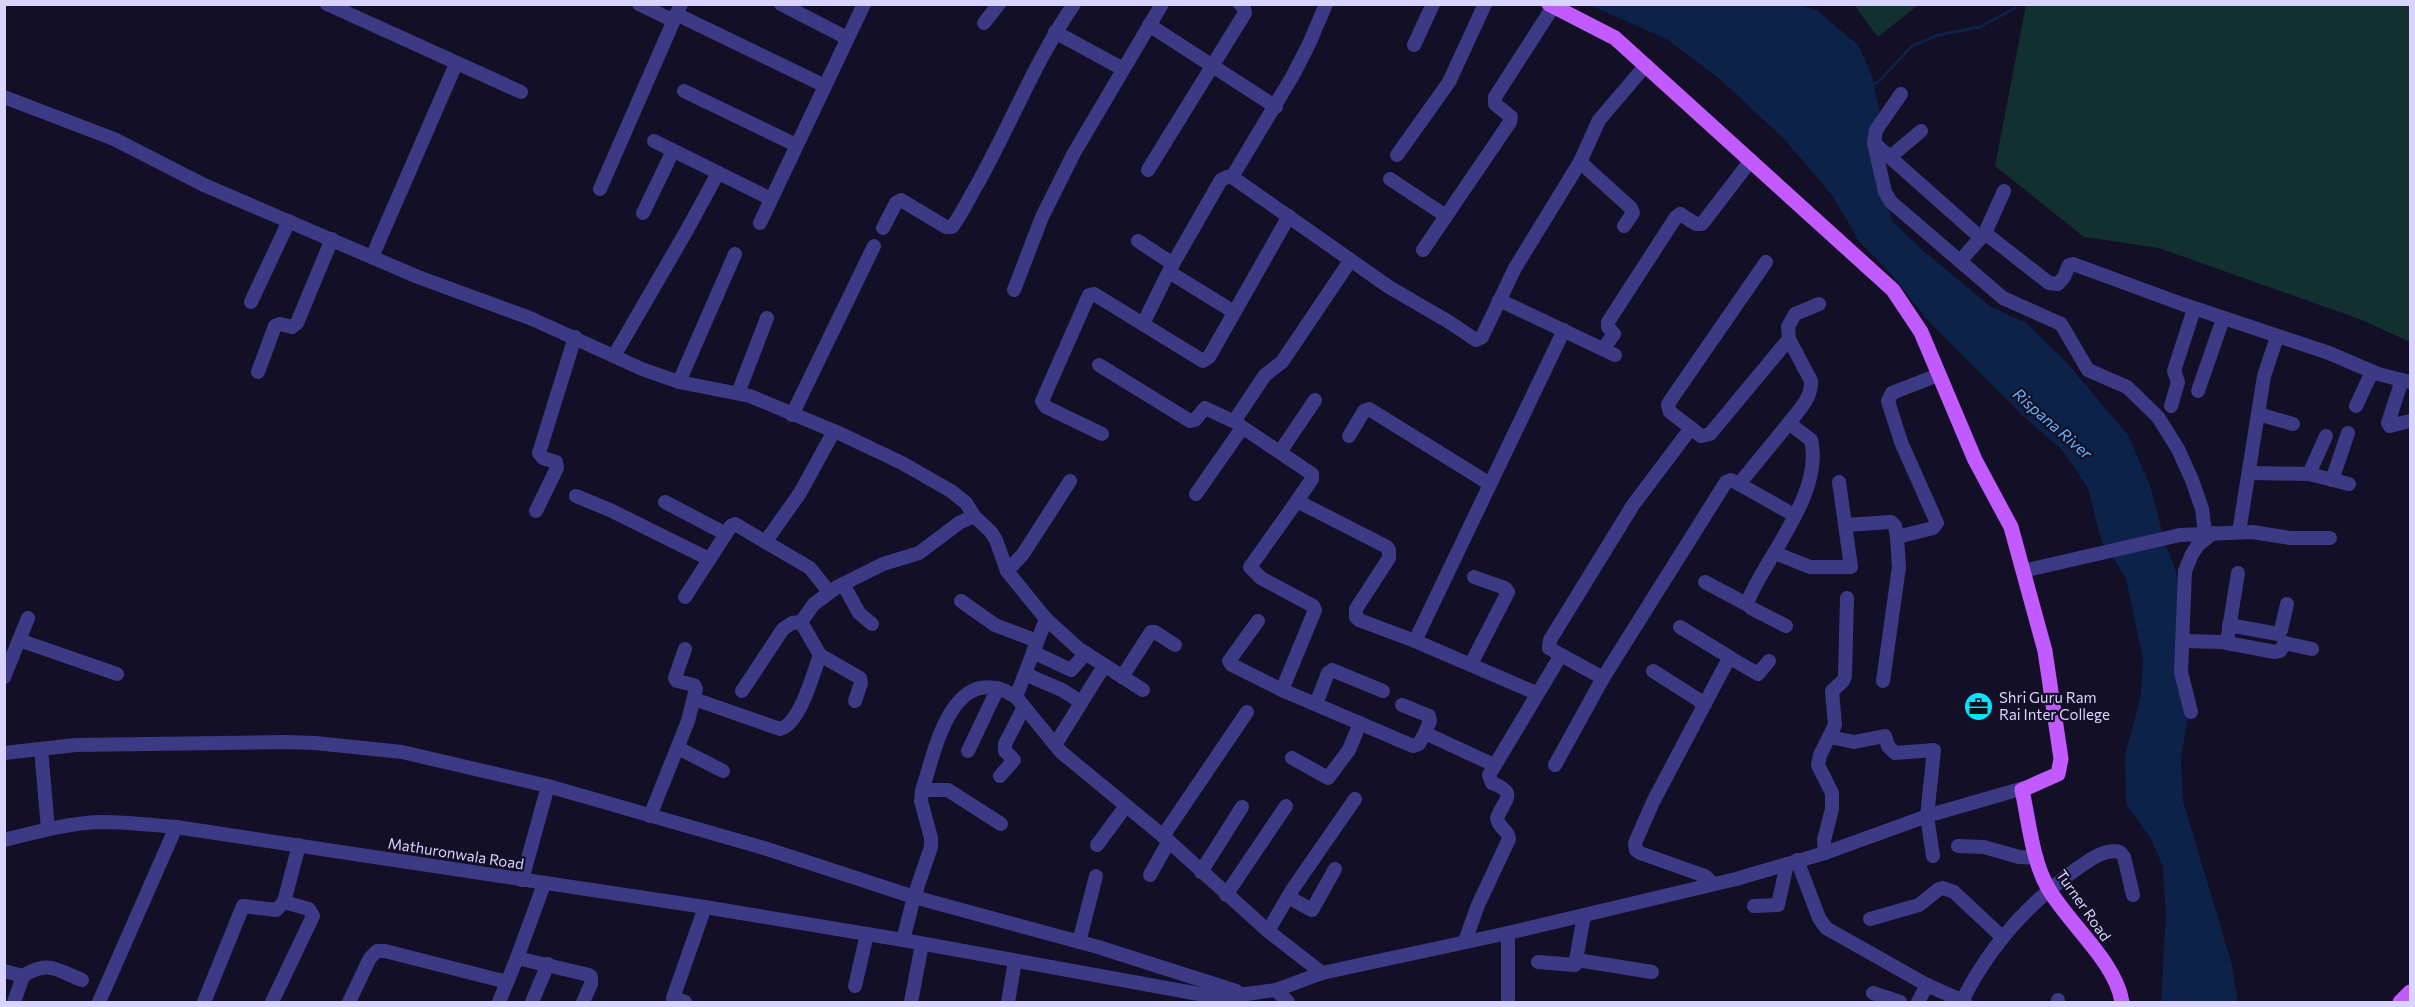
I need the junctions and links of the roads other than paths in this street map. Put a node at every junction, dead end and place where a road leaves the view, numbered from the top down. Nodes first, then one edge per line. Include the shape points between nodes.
1 (327, 4) edge
2 (639, 4) edge
3 (781, 4) edge
4 (864, 4) edge
5 (999, 4) edge
6 (1074, 4) edge
7 (1162, 4) edge
8 (1240, 4) edge
9 (1326, 4) edge
10 (1432, 4) edge
11 (1485, 4) edge
12 (1551, 6) edge
13 (676, 13) edge
14 (984, 23) dead end
15 (1149, 25) junction
16 (1055, 32) junction
17 (847, 38) junction
18 (1414, 45) dead end
19 (456, 64) junction
20 (1646, 65) junction
21 (1213, 66) junction
22 (1123, 69) junction
23 (825, 86) junction
24 (684, 91) dead end
25 (521, 92) dead end
26 (1901, 94) dead end
27 (4, 98) edge
28 (1276, 106) junction
29 (1921, 131) dead end
30 (654, 141) dead end
31 (1874, 142) junction
32 (796, 145) junction
33 (673, 151) junction
34 (1397, 155) dead end
35 (1890, 157) junction
36 (1751, 160) junction
37 (1580, 162) junction
38 (1148, 170) dead end
39 (718, 173) junction
40 (1232, 177) junction
41 (1390, 179) dead end
42 (600, 189) dead end
43 (2004, 191) dead end
44 (771, 199) junction
45 (643, 213) dead end
46 (1289, 216) junction
47 (1446, 216) junction
48 (289, 221) junction
49 (760, 223) dead end
50 (1624, 226) dead end
51 (883, 228) dead end
52 (1983, 235) junction
53 (332, 238) junction
54 (1138, 241) dead end
55 (874, 246) dead end
56 (1423, 250) dead end
57 (735, 254) dead end
58 (372, 257) junction
59 (1961, 260) junction
60 (1350, 261) junction
61 (1766, 262) dead end
62 (1171, 268) junction
63 (1014, 290) dead end
64 (1499, 300) junction
65 (251, 302) dead end
66 (1819, 304) dead end
67 (2194, 309) junction
68 (1234, 312) junction
69 (767, 318) dead end
70 (2223, 319) junction
71 (1143, 324) junction
72 (1564, 330) junction
73 (2277, 337) junction
74 (575, 338) junction
75 (1789, 339) junction
76 (614, 356) junction
77 (1099, 365) dead end
78 (258, 372) dead end
79 (2372, 372) junction
80 (1938, 375) junction
81 (2406, 381) edge
82 (679, 382) junction
83 (2198, 392) dead end
84 (738, 393) junction
85 (1315, 400) dead end
86 (2171, 406) dead end
87 (2356, 406) dead end
88 (792, 414) junction
89 (2258, 414) junction
90 (2410, 421) edge
91 (1789, 423) junction
92 (1239, 424) junction
93 (2293, 424) dead end
94 (1691, 428) junction
95 (834, 431) junction
96 (2348, 433) dead end
97 (1102, 434) dead end
98 (1349, 436) dead end
99 (2326, 436) dead end
100 (1280, 452) junction
101 (2248, 473) junction
102 (2309, 474) junction
103 (2332, 480) junction
104 (1070, 481) dead end
105 (1839, 483) dead end
106 (1490, 484) junction
107 (1740, 484) junction
108 (2349, 484) dead end
109 (1196, 494) dead end
110 (576, 496) dead end
111 (1297, 501) junction
112 (665, 502) dead end
113 (536, 511) dead end
114 (1794, 515) junction
115 (974, 516) junction
116 (1846, 525) junction
117 (2239, 532) junction
118 (2209, 533) junction
119 (726, 534) junction
120 (1897, 537) junction
121 (2330, 538) dead end
122 (766, 541) junction
123 (1775, 553) junction
124 (708, 559) junction
125 (1006, 571) junction
126 (2023, 571) junction
127 (2238, 573) dead end
128 (1474, 577) dead end
129 (1705, 582) dead end
130 (843, 584) junction
131 (829, 592) junction
132 (685, 597) dead end
133 (1847, 598) dead end
134 (961, 602) dead end
135 (2287, 604) dead end
136 (1748, 605) junction
137 (28, 618) dead end
138 (1046, 619) junction
139 (1257, 621) dead end
140 (801, 622) junction
141 (872, 624) dead end
142 (2229, 625) junction
143 (1786, 626) dead end
144 (1680, 627) dead end
145 (19, 640) junction
146 (1415, 641) junction
147 (2183, 641) junction
148 (2226, 643) junction
149 (1175, 645) dead end
150 (1035, 646) junction
151 (685, 649) dead end
152 (2312, 649) dead end
153 (1086, 654) junction
154 (820, 655) junction
155 (1561, 655) junction
156 (1731, 658) junction
157 (1769, 661) dead end
158 (1471, 664) junction
159 (1104, 666) junction
160 (5, 671) edge
161 (1653, 671) dead end
162 (117, 674) dead end
163 (1025, 674) junction
164 (1122, 677) junction
165 (1604, 678) junction
166 (1882, 681) dead end
167 (998, 688) junction
168 (1143, 690) dead end
169 (1282, 690) junction
170 (742, 691) dead end
171 (1383, 692) dead end
172 (1536, 693) junction
173 (694, 699) junction
174 (855, 701) dead end
175 (1020, 702) junction
176 (1081, 702) junction
177 (1705, 704) junction
178 (1316, 705) junction
179 (1402, 705) dead end
180 (1247, 712) dead end
181 (2191, 712) dead end
182 (1360, 723) junction
183 (1425, 733) junction
184 (1830, 737) junction
185 (1055, 746) junction
186 (678, 748) junction
187 (41, 749) junction
188 (968, 751) dead end
189 (4, 753) edge
190 (1292, 758) dead end
191 (1494, 765) junction
192 (1555, 765) dead end
193 (723, 771) dead end
194 (1000, 776) dead end
195 (548, 786) junction
196 (923, 788) junction
197 (2024, 788) junction
198 (1355, 799) dead end
199 (1126, 806) junction
200 (1286, 806) dead end
201 (1242, 807) dead end
202 (650, 816) junction
203 (1927, 816) junction
204 (1000, 824) dead end
205 (176, 827) junction
206 (48, 829) junction
207 (1166, 838) junction
208 (4, 840) edge
209 (299, 845) junction
210 (1097, 845) dead end
211 (1958, 846) dead end
212 (1825, 853) junction
213 (1933, 856) dead end
214 (2037, 858) junction
215 (1792, 862) junction
216 (1335, 869) dead end
217 (1201, 872) junction
218 (1150, 875) dead end
219 (1096, 876) dead end
220 (522, 880) junction
221 (544, 884) junction
222 (1713, 884) junction
223 (2048, 889) junction
224 (1226, 895) junction
225 (2133, 895) dead end
226 (914, 897) junction
227 (1288, 897) junction
228 (284, 902) junction
229 (1754, 906) dead end
230 (705, 907) junction
231 (1584, 916) junction
232 (1870, 919) dead end
233 (1268, 931) junction
234 (1508, 933) junction
235 (867, 934) junction
236 (2002, 937) junction
237 (903, 940) junction
238 (1465, 941) junction
239 (1079, 942) junction
240 (922, 944) junction
241 (518, 958) junction
242 (1577, 960) junction
243 (1015, 961) junction
244 (1539, 962) dead end
245 (548, 964) junction
246 (4, 971) edge
247 (1652, 972) dead end
248 (1322, 973) junction
249 (23, 976) junction
250 (82, 980) dead end
251 (507, 982) junction
252 (1927, 985) junction
253 (855, 986) dead end
254 (1275, 990) junction
255 (2410, 992) edge
256 (1873, 993) dead end
257 (1246, 994) junction
258 (1198, 998) edge
259 (1259, 998) edge
260 (676, 1001) edge
261 (14, 1002) edge
262 (99, 1002) edge
263 (204, 1002) edge
264 (272, 1002) edge
265 (349, 1002) edge
266 (499, 1002) edge
267 (532, 1002) edge
268 (583, 1002) edge
269 (911, 1002) edge
270 (1008, 1002) edge
271 (1288, 1002) edge
272 (1508, 1002) edge
273 (1900, 1002) edge
274 (1918, 1002) edge
275 (1964, 1002) edge
276 (2122, 1002) edge
277 (2400, 1002) edge

1 - 19 street
2 - 13 street
3 - 17 street
4 - 17 street
5 - 14 street
6 - 16 street
7 - 15 street
8 - 21 street via 1245,13
9 - 28 street
10 - 18 street
11 - 34 street via 1449,82
12 - 20 main road via 1615,38
12 - 47 street via 1495,97 1495,104 1511,117 1510,122
13 - 23 street
13 - 42 street
15 - 21 street
15 - 22 street
16 - 22 street
16 - 51 street via 952,227 901,200
17 - 23 street
19 - 25 street
19 - 58 street
20 - 36 main road
20 - 37 street via 1599,120
21 - 28 street
21 - 38 street
22 - 63 street via 1052,195
23 - 32 street
24 - 32 street
26 - 31 street via 1876,130
27 - 48 street via 114,139 204,185
28 - 40 street
29 - 35 street
30 - 33 street
31 - 35 street
31 - 59 street via 1887,196
32 - 44 street
33 - 39 street
33 - 45 street
35 - 52 street
36 - 72 street via 1702,224 1680,214 1676,217 1608,322 1614,332 1609,352
36 - 80 main road via 1893,290 1922,332
37 - 50 street via 1631,208 1633,213
37 - 64 street via 1532,237
39 - 44 street
39 - 76 street
40 - 46 street
40 - 62 street via 1221,180
41 - 47 street
43 - 52 street
44 - 49 street
46 - 60 street
46 - 68 street
47 - 56 street
48 - 53 street
48 - 65 street
52 - 59 street
52 - 67 street via 2049,283 2062,281 2068,266 2073,264
53 - 58 street
53 - 78 street via 297,323 292,327 275,326
54 - 62 street
55 - 88 street
57 - 82 street
58 - 74 street
59 - 118 street via 2003,298 2061,324 2088,370 2127,387 2158,417 2192,480
60 - 64 street via 1473,340 1482,338
60 - 92 street via 1282,362 1265,375
61 - 94 street via 1668,405 1670,412
62 - 68 street
62 - 71 street
64 - 72 street
66 - 75 street via 1794,314 1788,327
67 - 70 street
67 - 86 street via 2174,371 2178,382
68 - 71 street via 1203,361
69 - 84 street
70 - 73 street
70 - 83 street
71 - 97 street via 1094,294 1089,295 1042,397 1046,407
72 - 106 street
73 - 79 street
73 - 89 street via 2264,376
74 - 76 street
74 - 113 street via 539,453 557,465
75 - 91 street via 1811,388
75 - 94 street via 1710,434 1701,436
76 - 82 street
77 - 92 street via 1190,421 1205,408
79 - 81 street
79 - 87 street
80 - 120 street via 1888,397 1901,442 1937,523 1933,528
80 - 126 main road via 1975,460 2011,527
81 - 90 street via 2388,423 2395,426
82 - 84 street
84 - 88 street
85 - 100 street
88 - 95 street
89 - 93 street
89 - 101 street
91 - 107 street
91 - 114 street via 1807,435 1813,446 1810,482
92 - 100 street
92 - 109 street
94 - 155 street via 1633,505 1550,640 1549,648
95 - 115 street via 951,491
95 - 122 street via 800,493
96 - 103 street
98 - 106 street via 1368,410
99 - 102 street
100 - 111 street via 1312,474
101 - 102 street
101 - 117 street
102 - 103 street
103 - 108 street
104 - 125 street via 1023,554
105 - 116 street
106 - 146 street
107 - 114 street
107 - 165 street via 1726,482
110 - 124 street
111 - 146 street via 1389,550 1389,558 1356,609 1356,618
111 - 169 street via 1250,567 1261,578 1316,610
112 - 119 street
114 - 123 street
115 - 125 street via 996,540
115 - 130 street via 919,553 883,564
116 - 120 street via 1891,522
116 - 123 street via 1851,567 1810,567
117 - 118 street
117 - 121 street
118 - 126 street via 2165,538
118 - 147 street via 2192,554 2185,571
119 - 122 street via 735,524
119 - 124 street
120 - 166 street via 1899,567
122 - 131 street via 810,568
123 - 136 street
124 - 132 street
125 - 138 street
126 - 197 main road via 2044,651 2061,759 2058,774
127 - 142 street
128 - 158 street via 1508,592
129 - 136 street
130 - 131 street
130 - 141 street via 859,613
131 - 140 street
133 - 184 street via 1846,670 1843,681 1832,691 1835,725
134 - 150 street
135 - 142 street via 2278,634
136 - 143 street
137 - 145 street
138 - 150 street
138 - 153 street
139 - 169 street via 1230,663
140 - 154 street
140 - 170 street via 783,629
142 - 148 street
144 - 156 street
145 - 160 street
145 - 162 street
146 - 158 street
147 - 148 street
147 - 181 street via 2181,672
148 - 152 street via 2275,652 2285,642
149 - 164 street via 1151,632
150 - 153 street via 1071,670
150 - 163 street
151 - 173 street via 675,678 695,685
153 - 159 street
154 - 173 street via 803,702 785,728
154 - 174 street via 860,678
155 - 165 street
155 - 172 street
156 - 157 street via 1758,674
156 - 177 street
158 - 172 street
159 - 164 street
159 - 176 street
161 - 177 street
163 - 175 street
163 - 176 street
164 - 168 street
165 - 192 street
167 - 175 street
167 - 188 street
167 - 196 street via 975,690 955,705
169 - 178 street
171 - 178 street via 1332,670
172 - 191 street
173 - 186 street
175 - 185 street
175 - 194 street via 1005,744 1005,751 1014,760
176 - 185 street
177 - 222 street via 1653,802 1635,846 1640,853 1705,876
178 - 182 street
179 - 183 street via 1429,716
180 - 207 street
182 - 183 street via 1413,746 1419,744
182 - 190 street via 1348,750 1328,778
183 - 191 street
184 - 203 street via 1854,742 1885,736 1895,753 1934,750
184 - 212 street via 1818,765 1833,794
185 - 199 street
186 - 193 street
186 - 202 street
187 - 189 street
187 - 195 street via 165,743 315,743 402,752
187 - 206 street
191 - 238 street via 1489,779 1508,792 1497,818 1509,839
195 - 202 street
195 - 220 street
196 - 204 street via 948,790
196 - 226 street via 921,801 931,847
197 - 203 street, Mathuronwala Road
197 - 214 main road, Turner Road
198 - 227 street
199 - 207 street
199 - 210 street
200 - 224 street
201 - 217 street
202 - 226 street
203 - 212 street, Mathuronwala Road
203 - 213 street
205 - 206 street, Mathuronwala Road via 103,822
205 - 209 street, Mathuronwala Road
205 - 262 street
206 - 208 street, Mathuronwala Road
207 - 217 street
207 - 218 street
209 - 220 street, Mathuronwala Road
209 - 228 street
211 - 214 street
212 - 215 street, Mathuronwala Road
214 - 223 main road, Turner Road
215 - 222 street, Mathuronwala Road
215 - 229 street via 1778,905
215 - 252 street via 1826,928
216 - 227 street via 1312,910
217 - 224 street
219 - 239 street
220 - 221 street, Mathuronwala Road
221 - 230 street, Mathuronwala Road
221 - 241 street
222 - 231 street, Mathuronwala Road
223 - 225 street via 2101,854 2114,851 2124,857
223 - 236 street
223 - 276 main road, Turner Road via 2113,978
224 - 233 street
226 - 237 street
226 - 239 street
227 - 233 street
228 - 263 street via 276,910 243,906
228 - 264 street via 309,909 313,916
230 - 235 street, Mathuronwala Road
230 - 260 street
231 - 234 street, Mathuronwala Road
231 - 242 street
232 - 236 street via 1919,906 1943,888 1954,892
233 - 248 street
234 - 238 street, Mathuronwala Road
234 - 272 street
235 - 237 street, Mathuronwala Road
235 - 253 street
236 - 275 street via 1982,963
237 - 240 street, Mathuronwala Road
238 - 248 street, Mathuronwala Road
239 - 257 street
240 - 243 street, Mathuronwala Road
240 - 269 street
241 - 245 street
241 - 251 street
242 - 244 street via 1573,966
242 - 247 street
243 - 258 street, Mathuronwala Road
243 - 270 street
245 - 267 street
245 - 268 street via 591,977
246 - 249 street
248 - 254 street, Mathuronwala Road
249 - 250 street via 44,966
249 - 261 street
251 - 265 street via 377,951
251 - 266 street
252 - 274 street
252 - 275 street
254 - 259 street, Mathuronwala Road
254 - 271 street
255 - 277 main road
256 - 273 street
257 - 258 street, Mathuronwala Road
257 - 259 street, Mathuronwala Road

